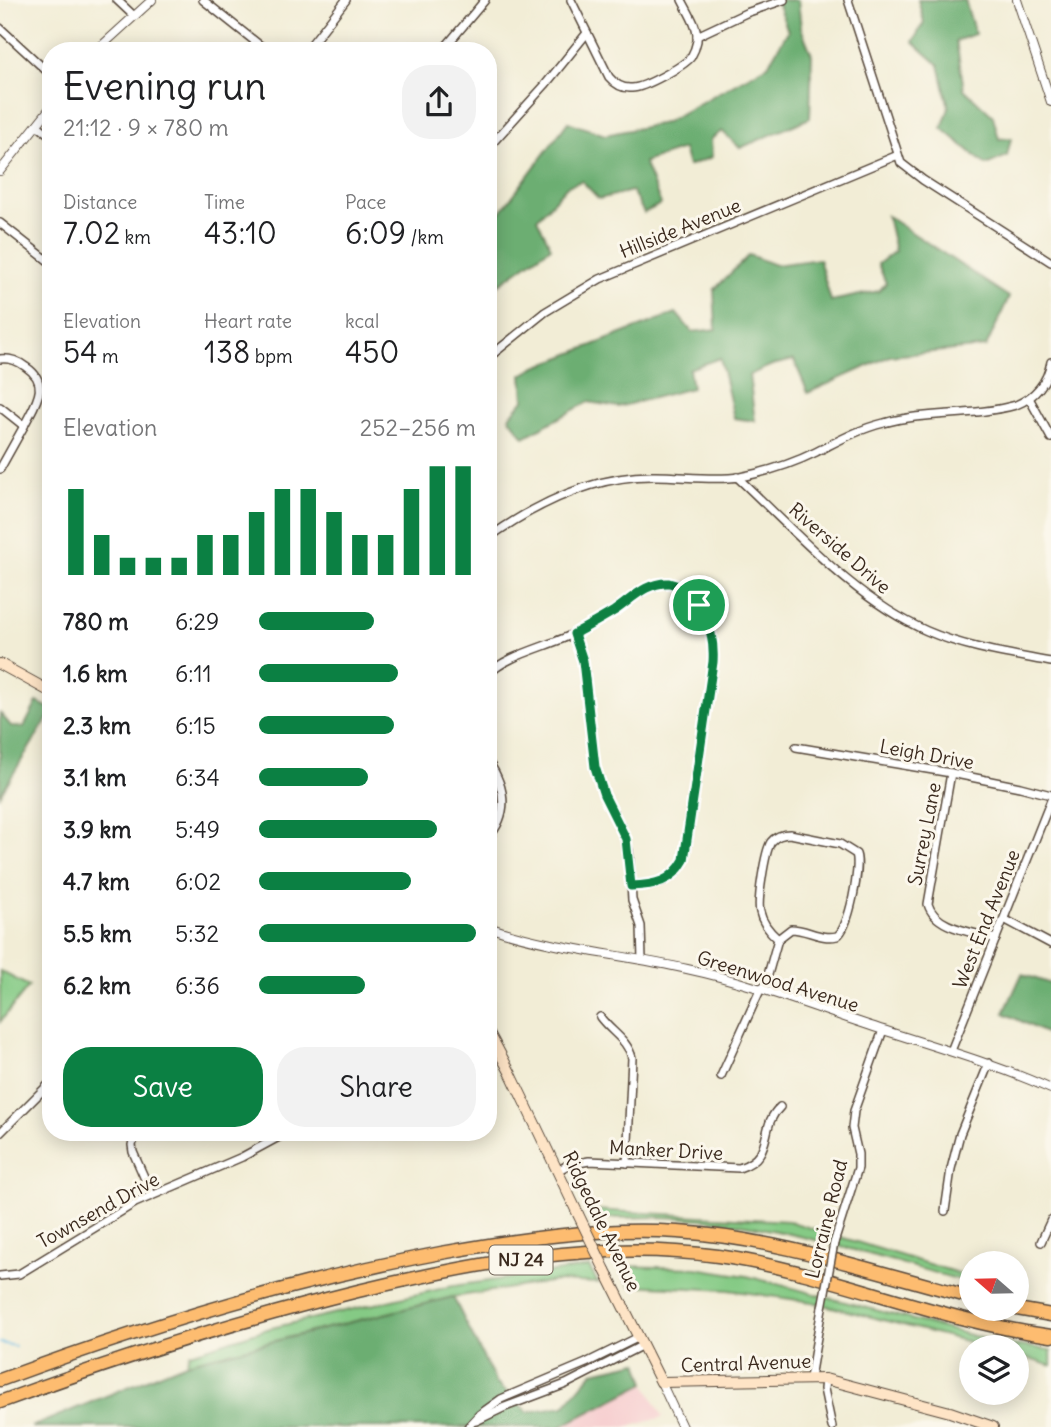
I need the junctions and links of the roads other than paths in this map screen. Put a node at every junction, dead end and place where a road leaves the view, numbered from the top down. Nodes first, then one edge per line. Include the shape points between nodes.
1 (117, 0) edge
2 (152, 0) edge
3 (203, 0) edge
4 (346, 0) edge
5 (485, 0) edge
6 (571, 0) edge
7 (682, 0) edge
8 (784, 0) edge
9 (848, 0) edge
10 (1017, 0) edge
11 (134, 16) junction
12 (0, 28) edge
13 (587, 33) junction
14 (698, 36) junction
15 (108, 42) edge
16 (256, 42) edge
17 (313, 42) edge
18 (450, 42) edge
19 (42, 67) edge
20 (1051, 102) edge
21 (42, 119) edge
22 (37, 125) junction
23 (42, 129) edge
24 (497, 139) edge
25 (898, 155) junction
26 (1, 168) edge
27 (0, 223) edge
28 (42, 256) edge
29 (1051, 262) edge
30 (497, 351) edge
31 (0, 359) edge
32 (1051, 362) edge
33 (1029, 398) junction
34 (0, 407) edge
35 (24, 426) junction
36 (1051, 438) edge
37 (0, 469) edge
38 (737, 477) junction
39 (497, 532) edge
40 (574, 634) junction
41 (1051, 662) edge
42 (0, 664) edge
43 (497, 669) edge
44 (42, 687) edge
45 (796, 747) dead end
46 (951, 774) junction
47 (497, 776) edge
48 (1051, 798) edge
49 (497, 827) edge
50 (631, 886) junction
51 (1004, 919) junction
52 (497, 929) edge
53 (778, 939) junction
54 (996, 939) junction
55 (1051, 944) edge
56 (642, 960) junction
57 (762, 988) junction
58 (600, 1017) dead end
59 (883, 1030) junction
60 (497, 1049) edge
61 (951, 1051) junction
62 (989, 1063) junction
63 (721, 1076) dead end
64 (1051, 1089) edge
65 (42, 1091) edge
66 (780, 1107) dead end
67 (0, 1133) edge
68 (134, 1141) edge
69 (265, 1141) edge
70 (627, 1163) junction
71 (557, 1171) junction
72 (152, 1195) junction
73 (945, 1211) dead end
74 (1051, 1220) edge
75 (1041, 1242) dead end
76 (0, 1276) edge
77 (959, 1294) edge
78 (1029, 1310) edge
79 (1051, 1315) edge
80 (1051, 1336) edge
81 (641, 1341) junction
82 (810, 1378) junction
83 (825, 1378) junction
84 (0, 1380) edge
85 (661, 1382) junction
86 (0, 1402) edge
87 (470, 1425) edge
88 (682, 1427) edge
89 (832, 1427) edge
90 (993, 1427) edge

1 - 11 street
2 - 11 street
3 - 16 street
4 - 17 street
5 - 18 street
6 - 13 street
7 - 14 street
8 - 14 street
9 - 25 street
10 - 20 street
11 - 15 street
12 - 19 street
13 - 14 street via 609,77 630,89 688,60
13 - 24 street
21 - 22 street
22 - 23 street
22 - 26 street
25 - 29 street via 914,174
25 - 30 street, Hillside Avenue via 618,270 545,313
27 - 28 street
31 - 35 street via 18,362 39,381 40,395
32 - 33 street via 1042,386
33 - 36 street
33 - 38 street via 1008,408 885,422 796,461
34 - 35 street
35 - 37 street
38 - 39 street via 654,475 610,480 558,497
38 - 41 street, Riverside Drive via 853,586 888,611 948,640
40 - 43 street
40 - 50 street via 583,661 595,767 626,839
40 - 50 street via 645,588 669,583 694,598 713,642 684,860 661,883
42 - 44 main road
45 - 46 street, Leigh Drive
46 - 48 street, Leigh Drive via 1020,786
46 - 54 street, Surrey Lane via 928,904 942,922
47 - 49 street via 503,803
48 - 51 street, West End Avenue
50 - 56 street via 641,926
51 - 54 street, West End Avenue
51 - 55 street
52 - 56 street, Greenwood Avenue
53 - 53 street via 791,929 826,938 843,932 859,864 852,850 790,834 771,842 759,909
53 - 57 street
54 - 61 street, West End Avenue
56 - 57 street, Greenwood Avenue
57 - 59 street, Greenwood Avenue
57 - 63 street
58 - 70 street via 626,1043 632,1058
59 - 61 street, Greenwood Avenue
59 - 82 street, Lorraine Road, bridge via 854,1111 858,1168 834,1243
60 - 71 main road, Ridgedale Avenue
61 - 62 street, Greenwood Avenue
62 - 64 street, Greenwood Avenue
62 - 73 street via 960,1134
65 - 67 street
66 - 70 street, Manker Drive via 771,1117 762,1152 746,1166
68 - 72 street via 132,1152
69 - 72 street, Townsend Drive via 242,1157
70 - 71 street, Manker Drive via 589,1161
71 - 81 main road, Ridgedale Avenue, bridge
72 - 76 street, Townsend Drive via 19,1274
74 - 75 street
77 - 84 highway, NJ 24 via 808,1254 722,1237 583,1233 465,1249 341,1274 144,1330
78 - 79 highway
80 - 86 highway, NJ 24 via 733,1259 678,1251 598,1251 466,1268 317,1301 123,1358
81 - 85 main road, Ridgedale Avenue
81 - 87 street via 566,1384
81 - 87 street via 501,1399
82 - 83 main road, Central Avenue
82 - 85 main road, Central Avenue
83 - 89 street
83 - 90 main road, Central Avenue
85 - 88 street, Ridgedale Avenue

